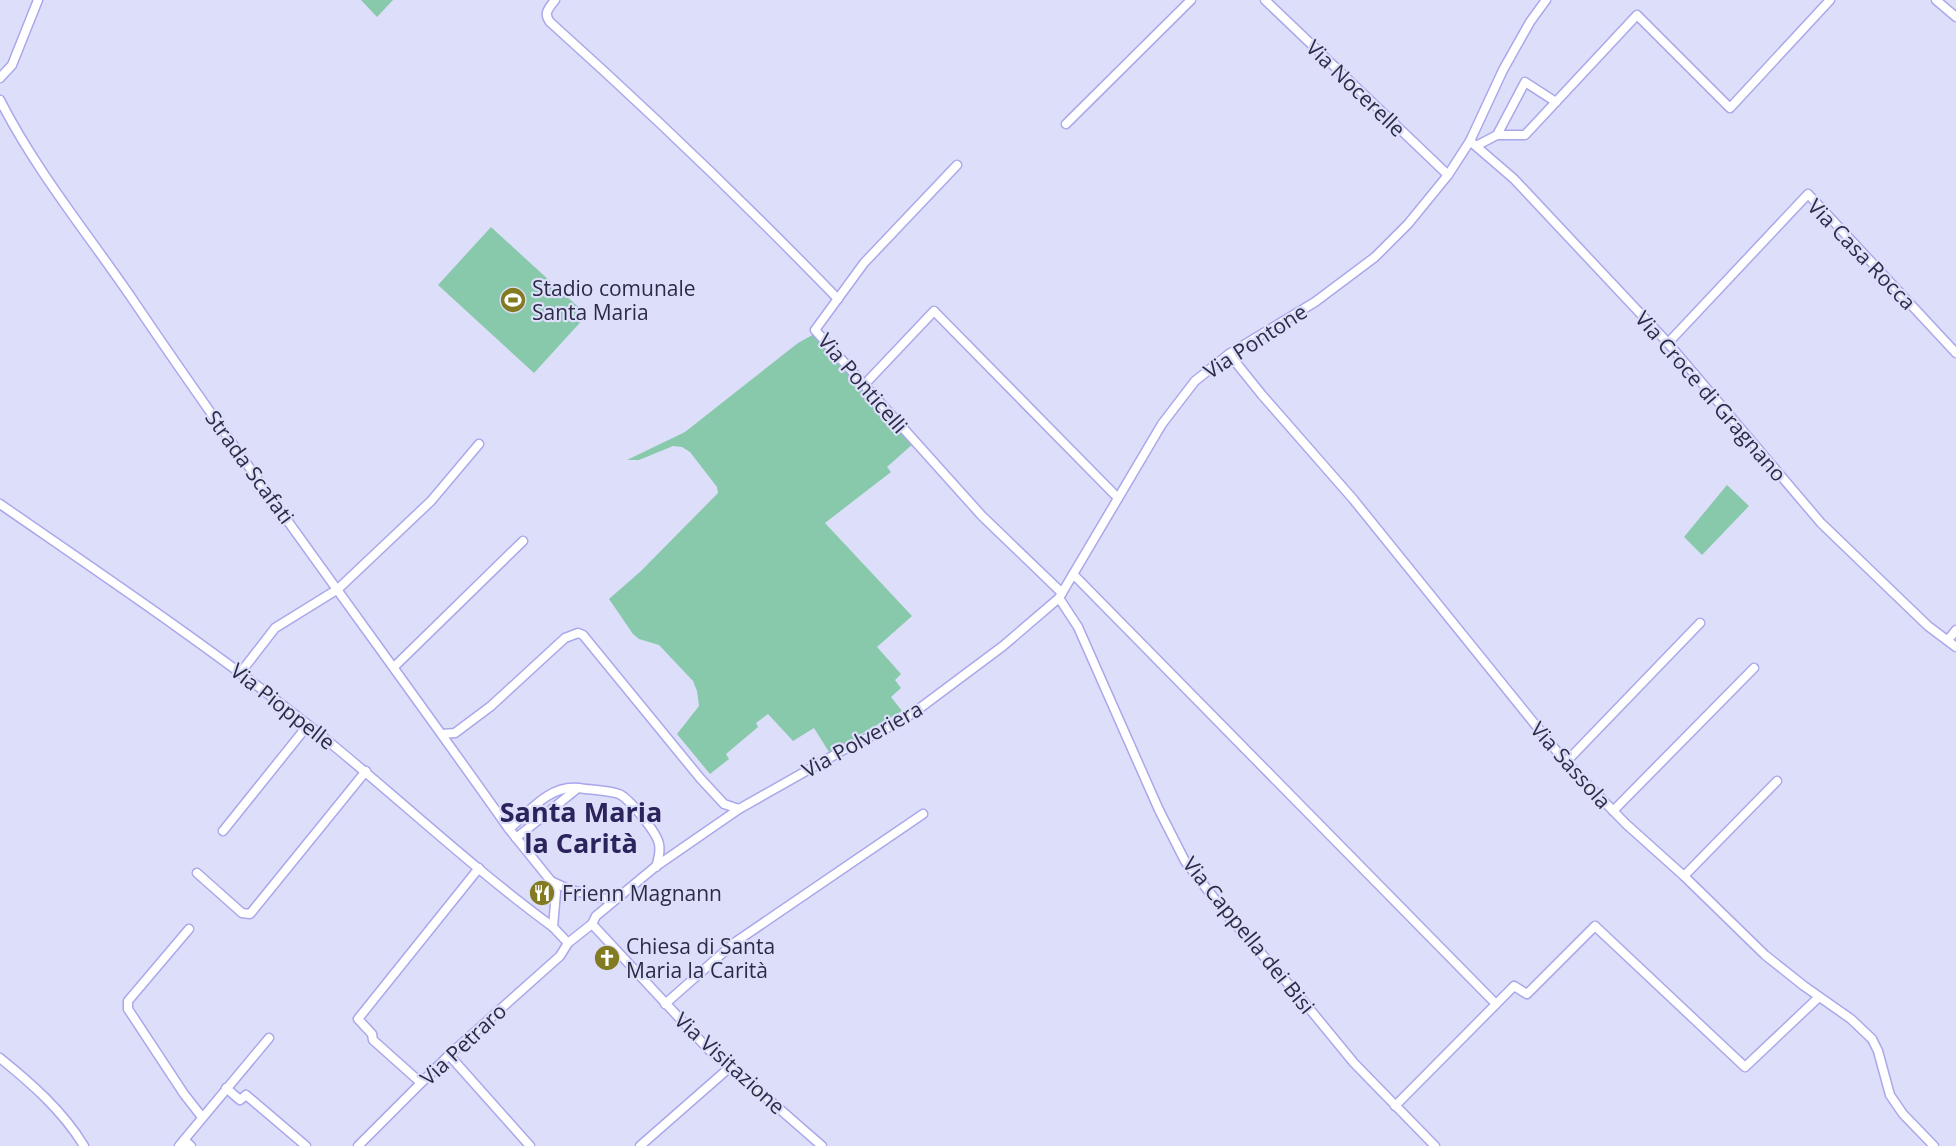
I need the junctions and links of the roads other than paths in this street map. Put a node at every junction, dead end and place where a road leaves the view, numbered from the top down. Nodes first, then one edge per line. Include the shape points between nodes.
1 (38, 0) edge
2 (555, 0) edge
3 (1191, 0) edge
4 (1265, 0) edge
5 (1546, 0) edge
6 (1830, 0) edge
7 (1936, 0) edge
8 (1956, 17) edge
9 (0, 78) edge
10 (0, 100) edge
11 (1557, 102) junction
12 (1066, 124) dead end
13 (1497, 135) junction
14 (1473, 144) junction
15 (957, 165) dead end
16 (1448, 175) junction
17 (837, 299) junction
18 (1668, 343) junction
19 (1956, 353) edge
20 (1229, 354) junction
21 (864, 385) junction
22 (478, 444) dead end
23 (1118, 498) junction
24 (0, 504) edge
25 (523, 541) dead end
26 (1073, 574) junction
27 (338, 589) junction
28 (1060, 596) junction
29 (1700, 623) dead end
30 (1956, 630) edge
31 (1948, 640) junction
32 (1956, 647) edge
33 (394, 667) junction
34 (1754, 668) dead end
35 (241, 672) junction
36 (308, 725) junction
37 (442, 734) junction
38 (1566, 762) junction
39 (366, 771) junction
40 (1777, 782) dead end
41 (578, 788) junction
42 (724, 804) junction
43 (739, 809) junction
44 (1613, 811) junction
45 (923, 814) dead end
46 (724, 819) junction
47 (509, 829) junction
48 (223, 831) dead end
49 (516, 838) junction
50 (656, 867) junction
51 (479, 868) junction
52 (197, 873) dead end
53 (1684, 876) junction
54 (552, 882) junction
55 (614, 901) junction
56 (592, 924) junction
57 (553, 927) junction
58 (189, 929) dead end
59 (568, 943) junction
60 (1819, 997) junction
61 (664, 1004) junction
62 (1496, 1004) junction
63 (269, 1038) dead end
64 (449, 1055) junction
65 (0, 1058) edge
66 (729, 1068) junction
67 (420, 1082) junction
68 (226, 1088) junction
69 (1395, 1106) junction
70 (202, 1117) junction
71 (185, 1144) edge
72 (1928, 1144) edge
73 (84, 1146) edge
74 (306, 1146) edge
75 (358, 1146) edge
76 (530, 1146) edge
77 (640, 1146) edge
78 (822, 1146) edge
79 (1436, 1146) edge

1 - 9 street via 12,65
2 - 17 street via 546,11 546,18 708,169
3 - 12 street
4 - 16 street, Via Nocerelle
5 - 14 street, Via Pontone via 1503,70
6 - 11 street via 1730,108 1637,15
7 - 8 street
10 - 27 street, Strada Scafati via 36,161
11 - 13 street via 1525,135
11 - 13 street via 1525,82
13 - 14 street
14 - 16 street, Via Pontone
14 - 18 street, Via Croce di Gragnano via 1514,179
15 - 17 street, Via Ponticelli via 864,263
16 - 20 street, Via Pontone via 1375,257 1315,302
17 - 21 street, Via Ponticelli via 815,330
18 - 19 street, Via Casa Rocca via 1808,194
18 - 31 street, Via Croce di Gragnano via 1821,523 1928,626
20 - 23 street, Via Pontone via 1195,381 1162,424
20 - 38 street, Via Sassola via 1353,499
21 - 23 street via 934,311
21 - 28 street, Via Ponticelli
22 - 27 street via 431,501
23 - 26 street, Via Pontone
24 - 35 street, Via Pioppelle
25 - 33 street
26 - 28 street, Via Pontone
26 - 62 street
27 - 33 street, Strada Scafati
27 - 35 street via 275,628
28 - 43 street, Via Polveriera via 1003,646 901,721
28 - 69 street, Via Cappella dei Bisi via 1078,627 1185,861 1228,916
29 - 38 street
30 - 31 street
31 - 32 street, Via Croce di Gragnano
33 - 37 street, Strada Scafati
34 - 44 street
35 - 36 street, Via Pioppelle
36 - 39 street, Via Pioppelle
36 - 48 street
37 - 42 street via 455,733 491,706 565,638 578,633
37 - 47 street, Strada Scafati
38 - 44 street, Via Sassola
39 - 51 street, Via Pioppelle
39 - 52 street via 250,914 243,913
40 - 53 street
41 - 47 street via 553,792
41 - 49 street
41 - 50 street via 625,797 659,842
42 - 43 street
42 - 46 street
43 - 46 street, Via Polveriera
44 - 53 street, Via Sassola
45 - 61 street via 734,943
46 - 50 street, Via Polveriera
47 - 49 street, Strada Scafati
49 - 54 street
50 - 55 street
51 - 57 street, Via Pioppelle
51 - 67 street via 358,1019 373,1040
53 - 60 street, Via Sassola via 1765,955
54 - 55 street
54 - 57 street via 556,892
55 - 56 street, Via Petraro
56 - 59 street, Via Petraro
56 - 61 street, Via Visitazione
57 - 59 street, Via Pioppelle
58 - 70 street via 128,1001 128,1009
59 - 64 street, Via Petraro via 560,956
60 - 62 street via 1745,1066 1595,926 1527,994 1514,986
60 - 72 street, Via Sassola via 1851,1019 1872,1040 1890,1095
61 - 66 street, Via Visitazione
62 - 69 street
63 - 68 street
64 - 67 street, Via Petraro
64 - 76 street
65 - 73 street via 45,1097
66 - 77 street
66 - 78 street, Via Visitazione
67 - 75 street, Via Petraro
68 - 70 street
68 - 74 street via 240,1100 246,1095
69 - 79 street, Via Cappella dei Bisi
70 - 71 street

